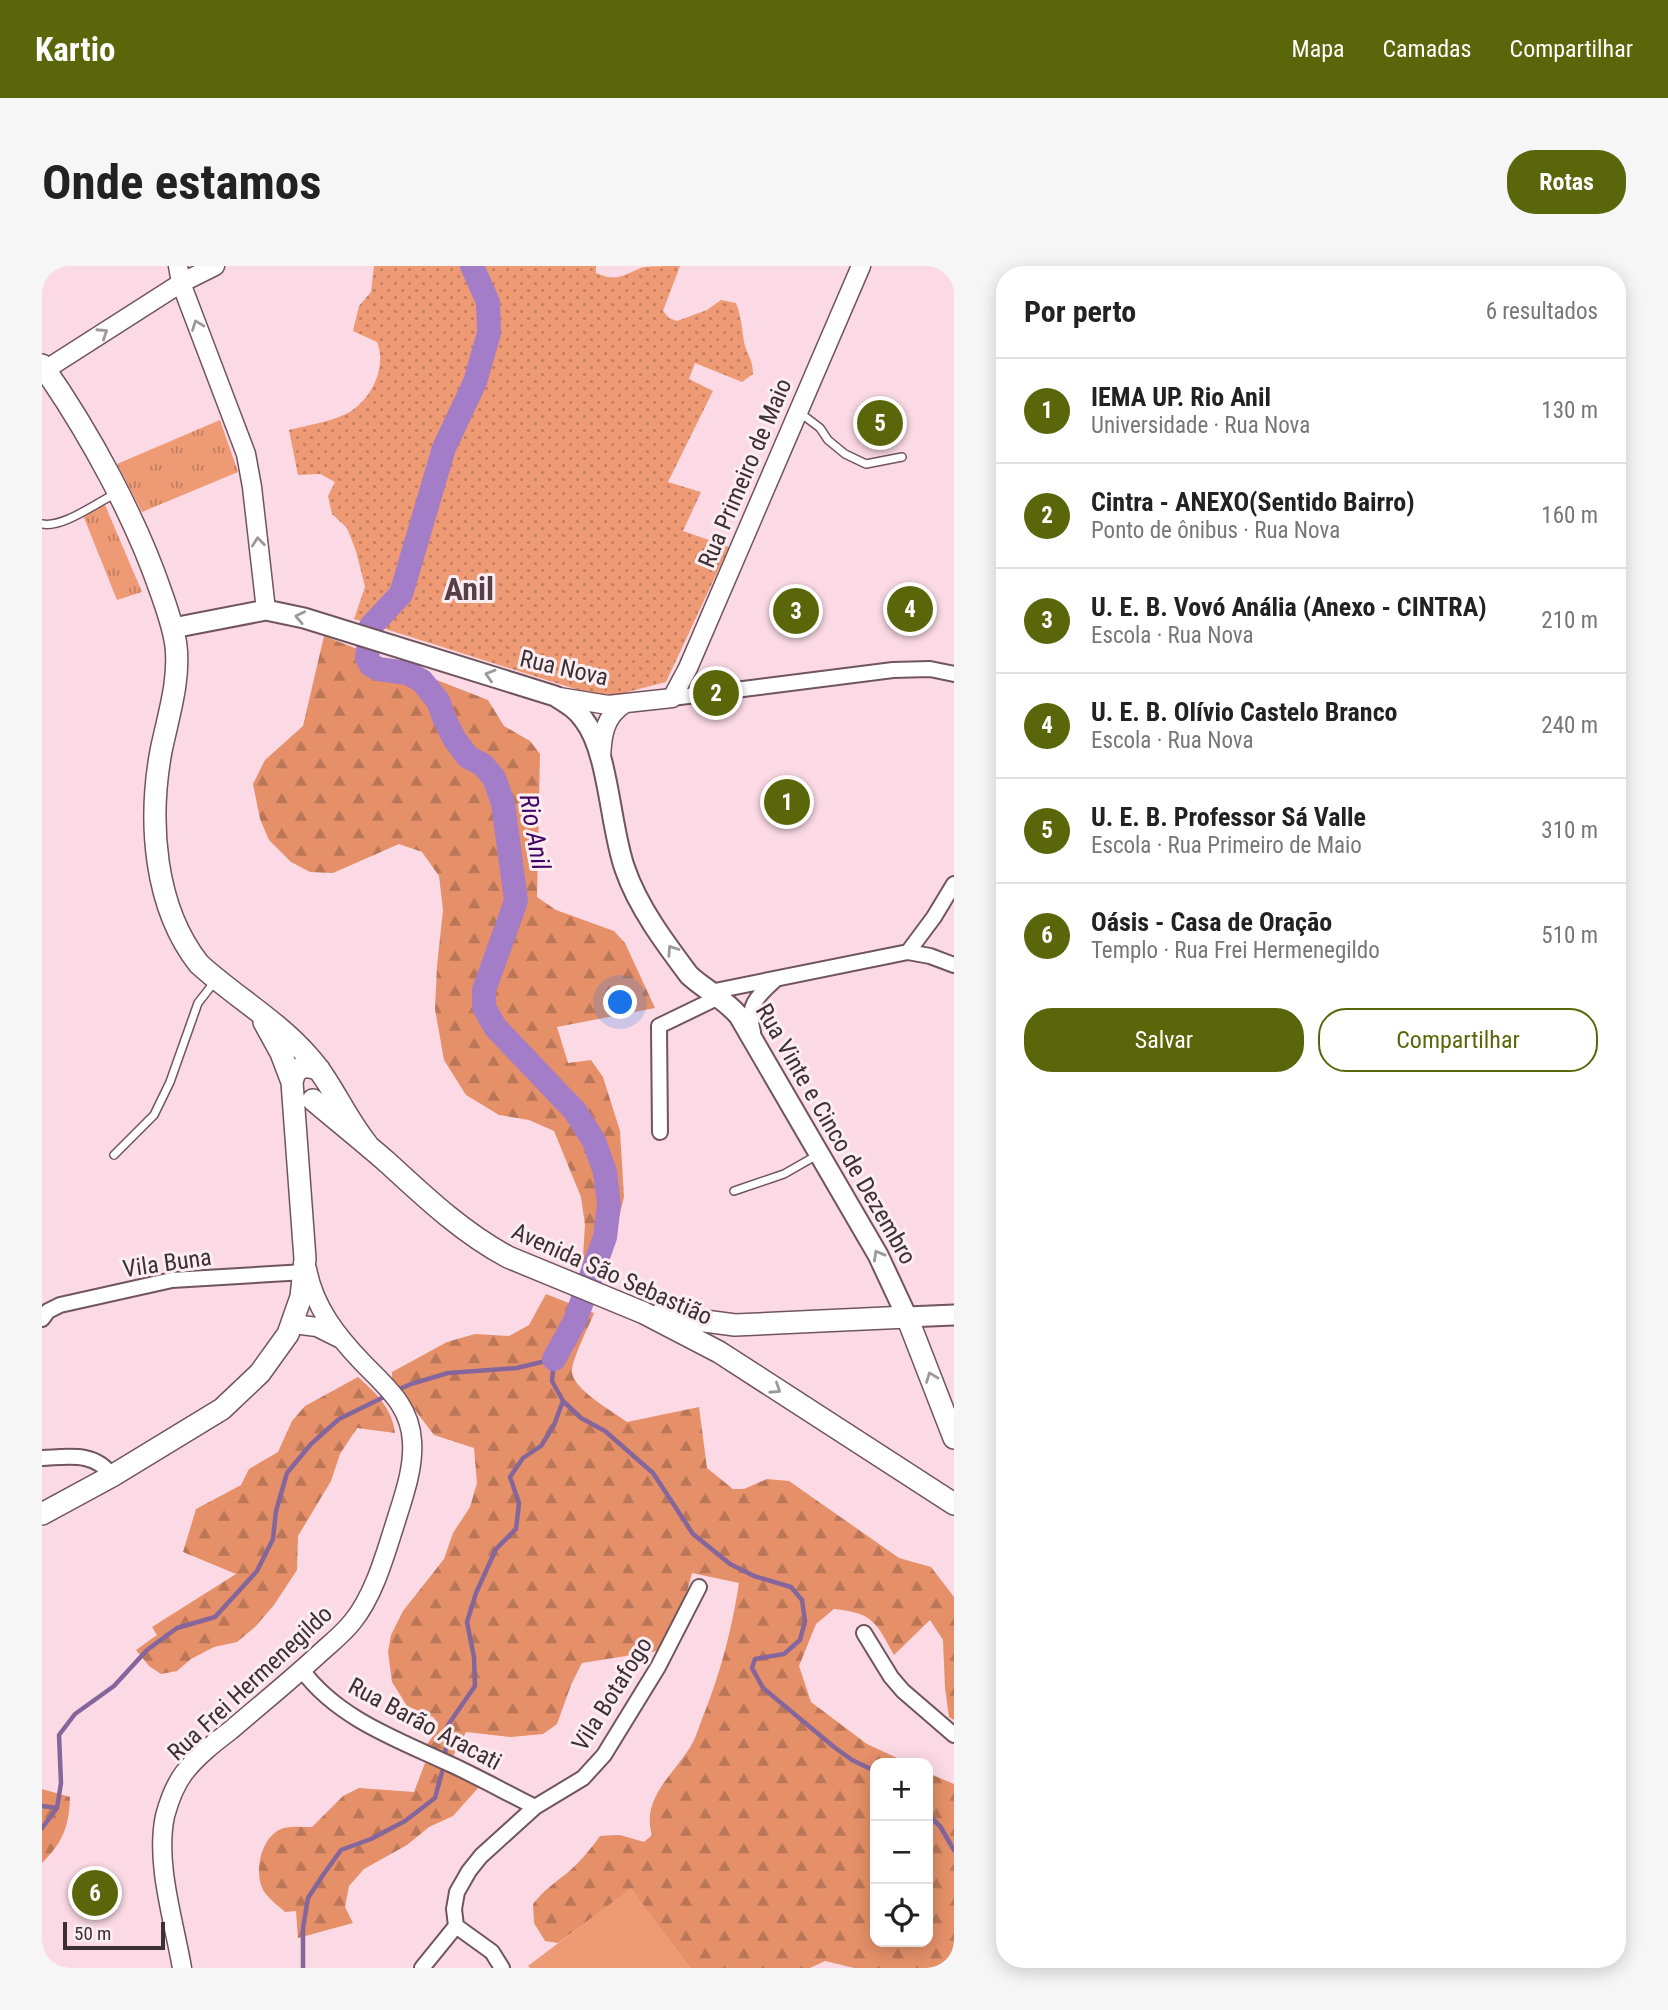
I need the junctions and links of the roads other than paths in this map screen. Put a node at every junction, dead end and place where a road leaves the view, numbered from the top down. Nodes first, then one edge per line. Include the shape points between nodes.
1 (215, 266) edge
2 (861, 266) edge
3 (180, 275) edge
4 (46, 380) edge
5 (799, 411) junction
6 (902, 457) dead end
7 (118, 492) junction
8 (42, 524) edge
9 (266, 610) junction
10 (173, 628) junction
11 (953, 673) edge
12 (555, 696) junction
13 (671, 698) junction
14 (624, 704) junction
15 (601, 762) junction
16 (954, 884) edge
17 (908, 952) junction
18 (954, 965) edge
19 (216, 980) junction
20 (775, 980) junction
21 (714, 994) junction
22 (248, 1005) junction
23 (756, 1042) junction
24 (323, 1073) junction
25 (292, 1085) junction
26 (311, 1101) junction
27 (660, 1132) dead end
28 (367, 1144) junction
29 (820, 1154) junction
30 (114, 1155) dead end
31 (298, 1164) junction
32 (734, 1191) dead end
33 (305, 1266) junction
34 (643, 1313) junction
35 (954, 1315) edge
36 (907, 1317) junction
37 (42, 1319) edge
38 (293, 1324) junction
39 (735, 1325) junction
40 (342, 1340) junction
41 (719, 1352) junction
42 (954, 1438) edge
43 (42, 1458) edge
44 (112, 1476) junction
45 (954, 1481) edge
46 (924, 1485) junction
47 (954, 1504) edge
48 (42, 1514) edge
49 (699, 1587) dead end
50 (864, 1633) dead end
51 (302, 1670) junction
52 (954, 1735) edge
53 (535, 1807) junction
54 (456, 1926) junction
55 (181, 1968) edge
56 (422, 1968) edge
57 (502, 1968) edge

1 - 3 street
2 - 5 street, Rua Primeiro de Maio
4 -> 3 street
9 -> 3 street via 246,454
4 - 7 main road
5 - 6 lane via 845,454 866,464
5 - 13 street, Rua Primeiro de Maio
7 - 8 lane via 63,522
7 - 10 main road via 142,542
9 - 10 main road, Rua Nova
12 -> 9 main road, Rua Nova via 333,625
10 - 19 main road via 177,661 157,782 157,846 173,922 189,951
11 - 13 street, Rua Nova via 892,670
12 - 14 street, Rua Nova via 593,704
12 - 15 main road, Rua Vinte e Cinco de Dezembro via 586,723
13 - 14 street, Rua Nova
14 - 15 street, Rua Vinte e Cinco de Dezembro via 606,725
21 -> 15 main road, Rua Vinte e Cinco de Dezembro via 689,975 636,897 622,859
16 - 17 street
17 - 18 street
17 - 20 street
19 - 22 main road
19 - 30 lane via 198,1003 154,1115
20 - 21 street
20 - 23 street via 757,996 751,1009
21 - 23 main road, Rua Vinte e Cinco de Dezembro via 733,1009
21 - 27 street via 659,1026
22 - 24 main road, Avenida São Sebastião via 290,1037
22 - 25 main road via 272,1034
23 - 29 main road, Rua Vinte e Cinco de Dezembro
24 - 25 main road via 304,1066 295,1072
24 - 26 main road via 324,1094
24 - 28 main road, Avenida São Sebastião
25 - 26 main road via 299,1097
25 - 31 main road
26 - 28 main road, Avenida São Sebastião
26 - 31 main road via 300,1125
28 - 34 main road, Avenida São Sebastião via 469,1234 508,1257
29 - 32 lane via 784,1174
36 -> 29 main road, Rua Vinte e Cinco de Dezembro
31 - 33 main road
33 - 37 street, Vila Buna via 172,1280 60,1305
33 - 38 main road
33 - 40 street, Rua Frei Hermenegildo via 317,1303
34 - 39 main road
34 - 41 main road, Avenida São Sebastião
35 - 36 main road
36 - 39 main road
42 -> 36 main road, Rua Vinte e Cinco de Dezembro
38 - 40 street, Rua Frei Hermenegildo via 317,1327
38 - 44 main road via 276,1353 241,1394
39 - 41 main road via 718,1332
40 - 51 street, Rua Frei Hermenegildo via 393,1393 411,1428 412,1453 399,1511 363,1606
41 -> 46 main road, Avenida São Sebastião
43 - 44 street via 84,1457 100,1462
44 - 48 main road
45 - 46 main road
46 - 47 main road, Avenida São Sebastião
49 - 53 street, Vila Botafogo via 659,1667 604,1755 583,1777
50 - 52 street via 903,1690
51 - 53 street, Rua Barão Aracati via 316,1689 366,1724
51 - 55 street, Rua Frei Hermenegildo via 198,1757 172,1793 165,1816 163,1860
53 - 54 street, Vila Botafogo via 481,1856 463,1880 454,1909
54 - 56 street
54 - 57 street via 492,1952

